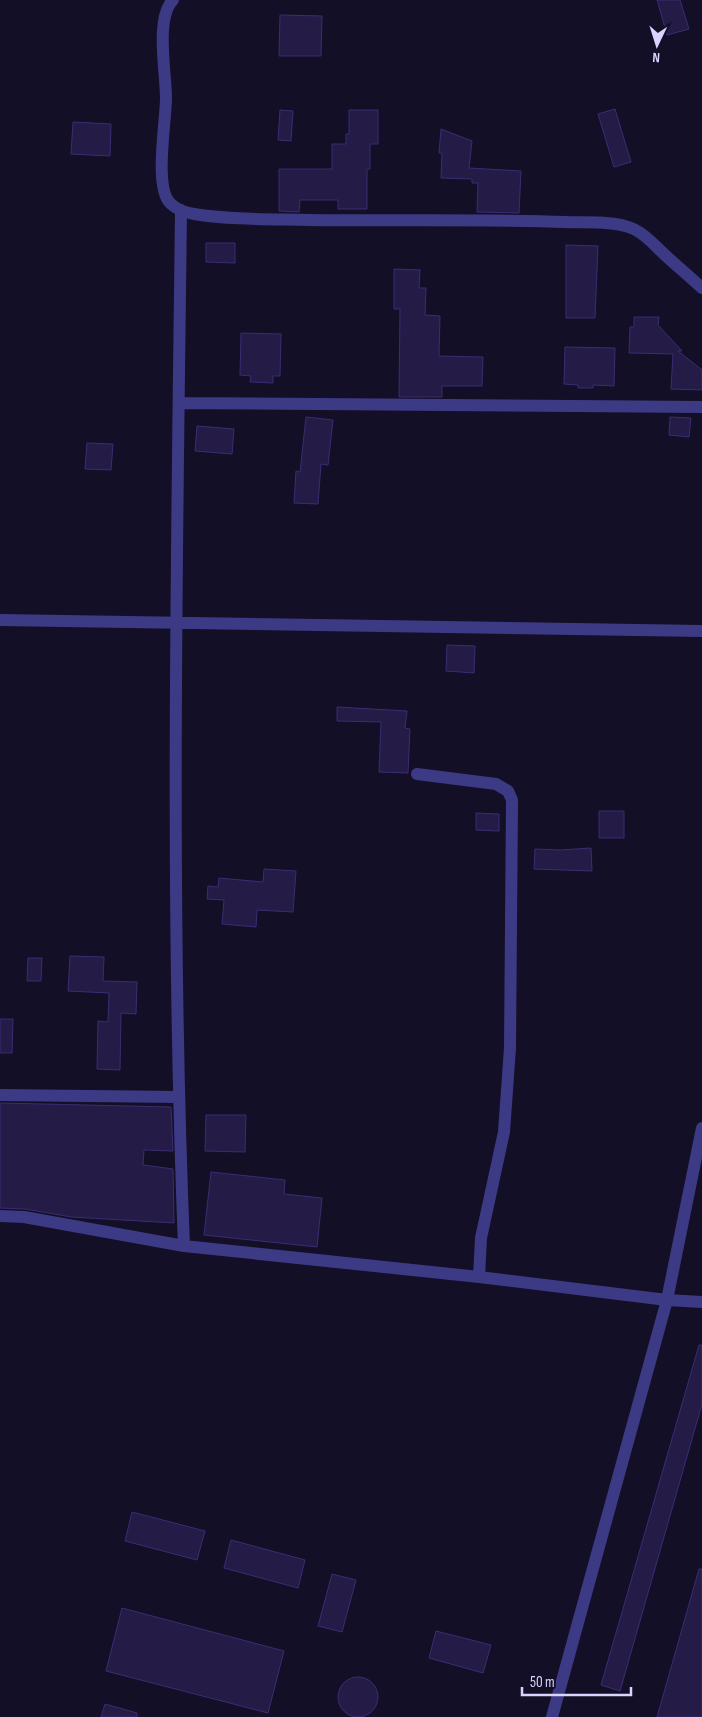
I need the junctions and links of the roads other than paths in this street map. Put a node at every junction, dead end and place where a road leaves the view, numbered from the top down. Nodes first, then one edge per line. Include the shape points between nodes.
1 (173, 0) edge
2 (181, 210) junction
3 (702, 288) edge
4 (179, 403) junction
5 (702, 407) edge
6 (0, 620) edge
7 (176, 622) junction
8 (702, 631) edge
9 (417, 774) dead end
10 (0, 1095) edge
11 (178, 1097) junction
12 (702, 1128) edge
13 (0, 1216) edge
14 (184, 1246) junction
15 (479, 1277) junction
16 (667, 1300) junction
17 (702, 1302) edge
18 (555, 1716) edge

1 - 2 street via 164,14 163,26 166,98 161,179 170,203
2 - 3 street via 243,218 508,220 625,226 651,241
2 - 4 street
4 - 5 street
4 - 7 street
6 - 7 street
7 - 8 street
7 - 11 street
9 - 15 street via 496,784 508,791 512,800 510,1048 504,1132 481,1238
10 - 11 street
11 - 14 street
12 - 16 street
13 - 14 street
14 - 15 street
15 - 16 street
16 - 17 street
16 - 18 street

